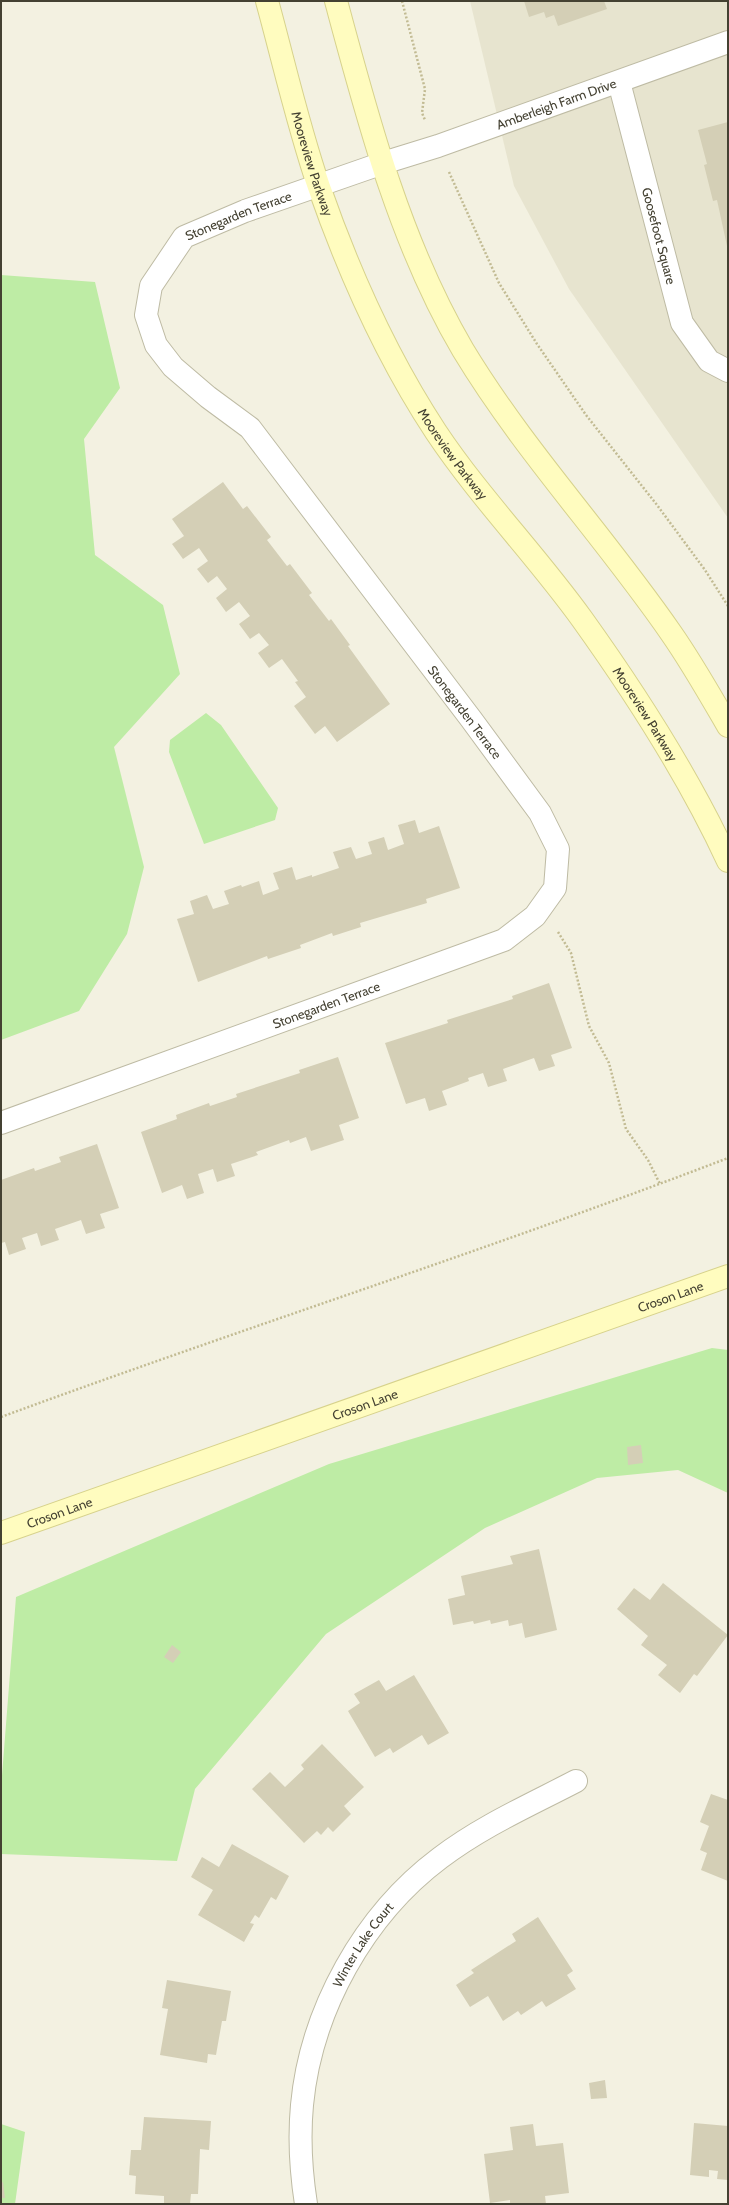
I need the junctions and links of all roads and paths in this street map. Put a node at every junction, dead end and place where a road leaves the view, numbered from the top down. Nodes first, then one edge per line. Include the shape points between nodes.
1 (267, 1) edge
2 (336, 1) edge
3 (402, 1) edge
4 (728, 42) edge
5 (619, 82) junction
6 (438, 146) junction
7 (383, 163) junction
8 (319, 186) junction
9 (728, 371) edge
10 (728, 606) edge
11 (728, 726) edge
12 (728, 861) edge
13 (535, 916) junction
14 (1, 1123) edge
15 (728, 1158) edge
16 (660, 1184) junction
17 (728, 1276) edge
18 (1, 1417) edge
19 (1, 1533) edge
20 (576, 1781) dead end
21 (306, 2204) edge

1 - 8 main road, Mooreview Parkway
2 - 7 main road
3 - 6 path via 426,89 422,114
4 - 5 street, Amberleigh Farm Drive
5 - 6 street, Amberleigh Farm Drive
5 - 9 street, Goosefoot Square via 682,323 709,361
6 - 7 street, Amberleigh Farm Drive
6 - 10 path via 499,283 537,344 586,415 657,505
7 - 8 street, Stonegarden Terrace
7 - 11 main road via 429,285 464,350 527,445 672,634
8 - 12 main road, Mooreview Parkway via 352,272 388,352 433,426 497,513 581,618 648,718 716,834
8 - 13 street, Stonegarden Terrace via 245,211 184,237 152,286 146,315 156,345 173,367 208,398 250,428 540,813 558,850 555,888
13 - 14 street, Stonegarden Terrace via 504,940
13 - 16 path via 554,927 571,953 589,1026 610,1063 626,1129 648,1160
15 - 16 path
16 - 18 path
17 - 19 main road, Croson Lane
20 - 21 street, Winter Lake Court via 488,1826 440,1858 416,1877 386,1909 360,1943 336,1987 309,2062 302,2105 302,2172

